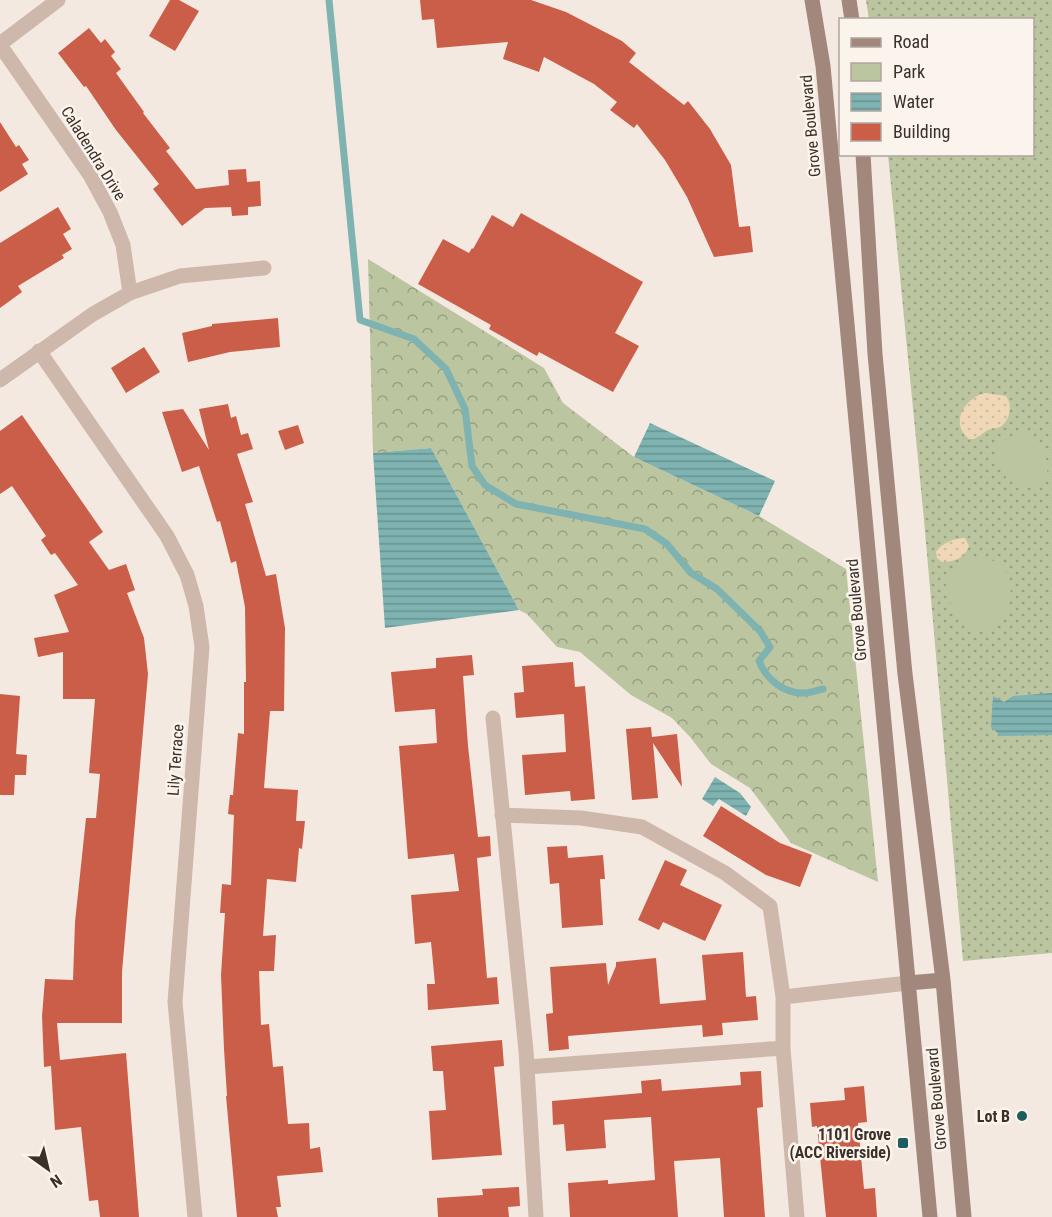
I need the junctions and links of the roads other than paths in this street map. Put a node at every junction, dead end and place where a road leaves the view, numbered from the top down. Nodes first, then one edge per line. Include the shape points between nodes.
1 (58, 0) edge
2 (812, 0) edge
3 (849, 0) edge
4 (852, 18) edge
5 (0, 44) edge
6 (835, 138) edge
7 (863, 156) edge
8 (264, 268) dead end
9 (130, 293) junction
10 (39, 351) junction
11 (0, 380) edge
12 (493, 718) dead end
13 (502, 815) junction
14 (943, 980) junction
15 (908, 982) junction
16 (783, 997) junction
17 (783, 1048) junction
18 (527, 1067) junction
19 (195, 1217) edge
20 (536, 1217) edge
21 (797, 1217) edge
22 (930, 1217) edge
23 (964, 1217) edge

1 - 5 street
2 - 6 street, Grove Boulevard
3 - 4 street
5 - 9 street, Caladendra Drive via 90,175 110,212 123,245
6 - 15 street, Grove Boulevard
7 - 14 street, Grove Boulevard via 875,354 905,674
8 - 9 street via 180,276
9 - 10 street
10 - 11 street
10 - 19 street, Lily Terrace via 167,536 187,575 196,606 202,647 175,1002
12 - 13 street
13 - 16 street via 581,818 642,827 725,873 770,906
13 - 18 street
14 - 15 street
14 - 23 street, Grove Boulevard
15 - 16 street
15 - 22 street, Grove Boulevard
16 - 17 street
17 - 18 street
17 - 21 street
18 - 20 street

